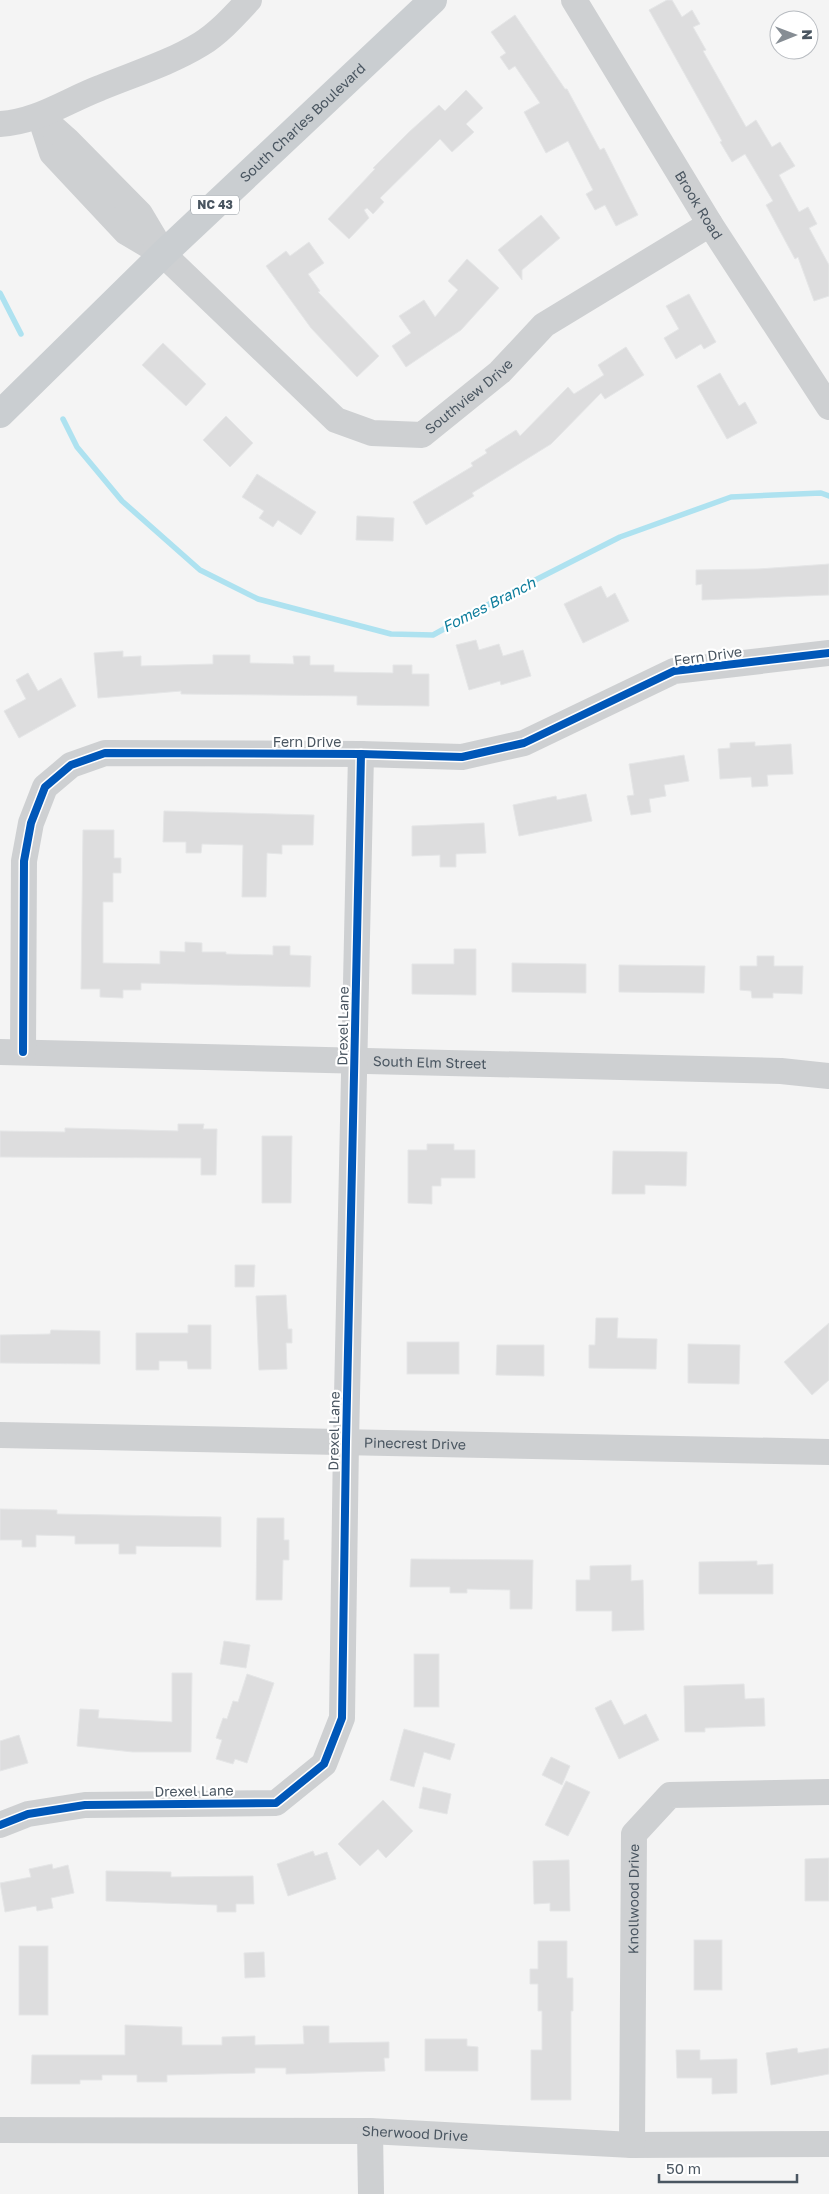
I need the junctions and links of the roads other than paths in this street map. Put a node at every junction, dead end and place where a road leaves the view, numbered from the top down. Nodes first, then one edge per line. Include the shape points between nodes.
1 (249, 0) edge
2 (433, 0) edge
3 (574, 0) edge
4 (40, 116) junction
5 (0, 124) edge
6 (710, 224) junction
7 (164, 254) junction
8 (829, 407) edge
9 (0, 414) edge
10 (829, 653) edge
11 (362, 754) junction
12 (11, 1052) edge
13 (354, 1060) junction
14 (829, 1076) edge
15 (0, 1435) edge
16 (346, 1442) junction
17 (829, 1452) edge
18 (829, 1792) edge
19 (0, 1825) edge
20 (0, 2130) edge
21 (370, 2131) junction
22 (829, 2144) edge
23 (632, 2145) junction
24 (371, 2194) edge

1 - 4 street via 203,43 186,53 98,88
2 - 7 main road, South Charles Boulevard / NC 43
3 - 6 street, Brook Road
4 - 5 street
4 - 7 street, Southview Drive via 52,153 126,232
6 - 7 street, Southview Drive via 544,325 500,372 422,435 372,433 336,420
6 - 8 street, Brook Road
7 - 9 main road, South Charles Boulevard / NC 43
10 - 11 street, Fern Drive via 674,672 524,743 462,758
11 - 12 street, Fern Drive via 105,754 71,765 46,787 30,823 24,861
11 - 13 street, Drexel Lane
12 - 13 street, South Elm Street
13 - 14 street, South Elm Street via 781,1071
13 - 16 street, Drexel Lane
15 - 16 street, Pinecrest Drive
16 - 17 street, Pinecrest Drive
16 - 19 street, Drexel Lane via 342,1718 324,1764 276,1803 85,1805 28,1814
18 - 23 street, Knollwood Drive via 670,1795 634,1834
20 - 21 street, Sherwood Drive
21 - 23 street, Sherwood Drive
21 - 24 street
22 - 23 street, Sherwood Drive

